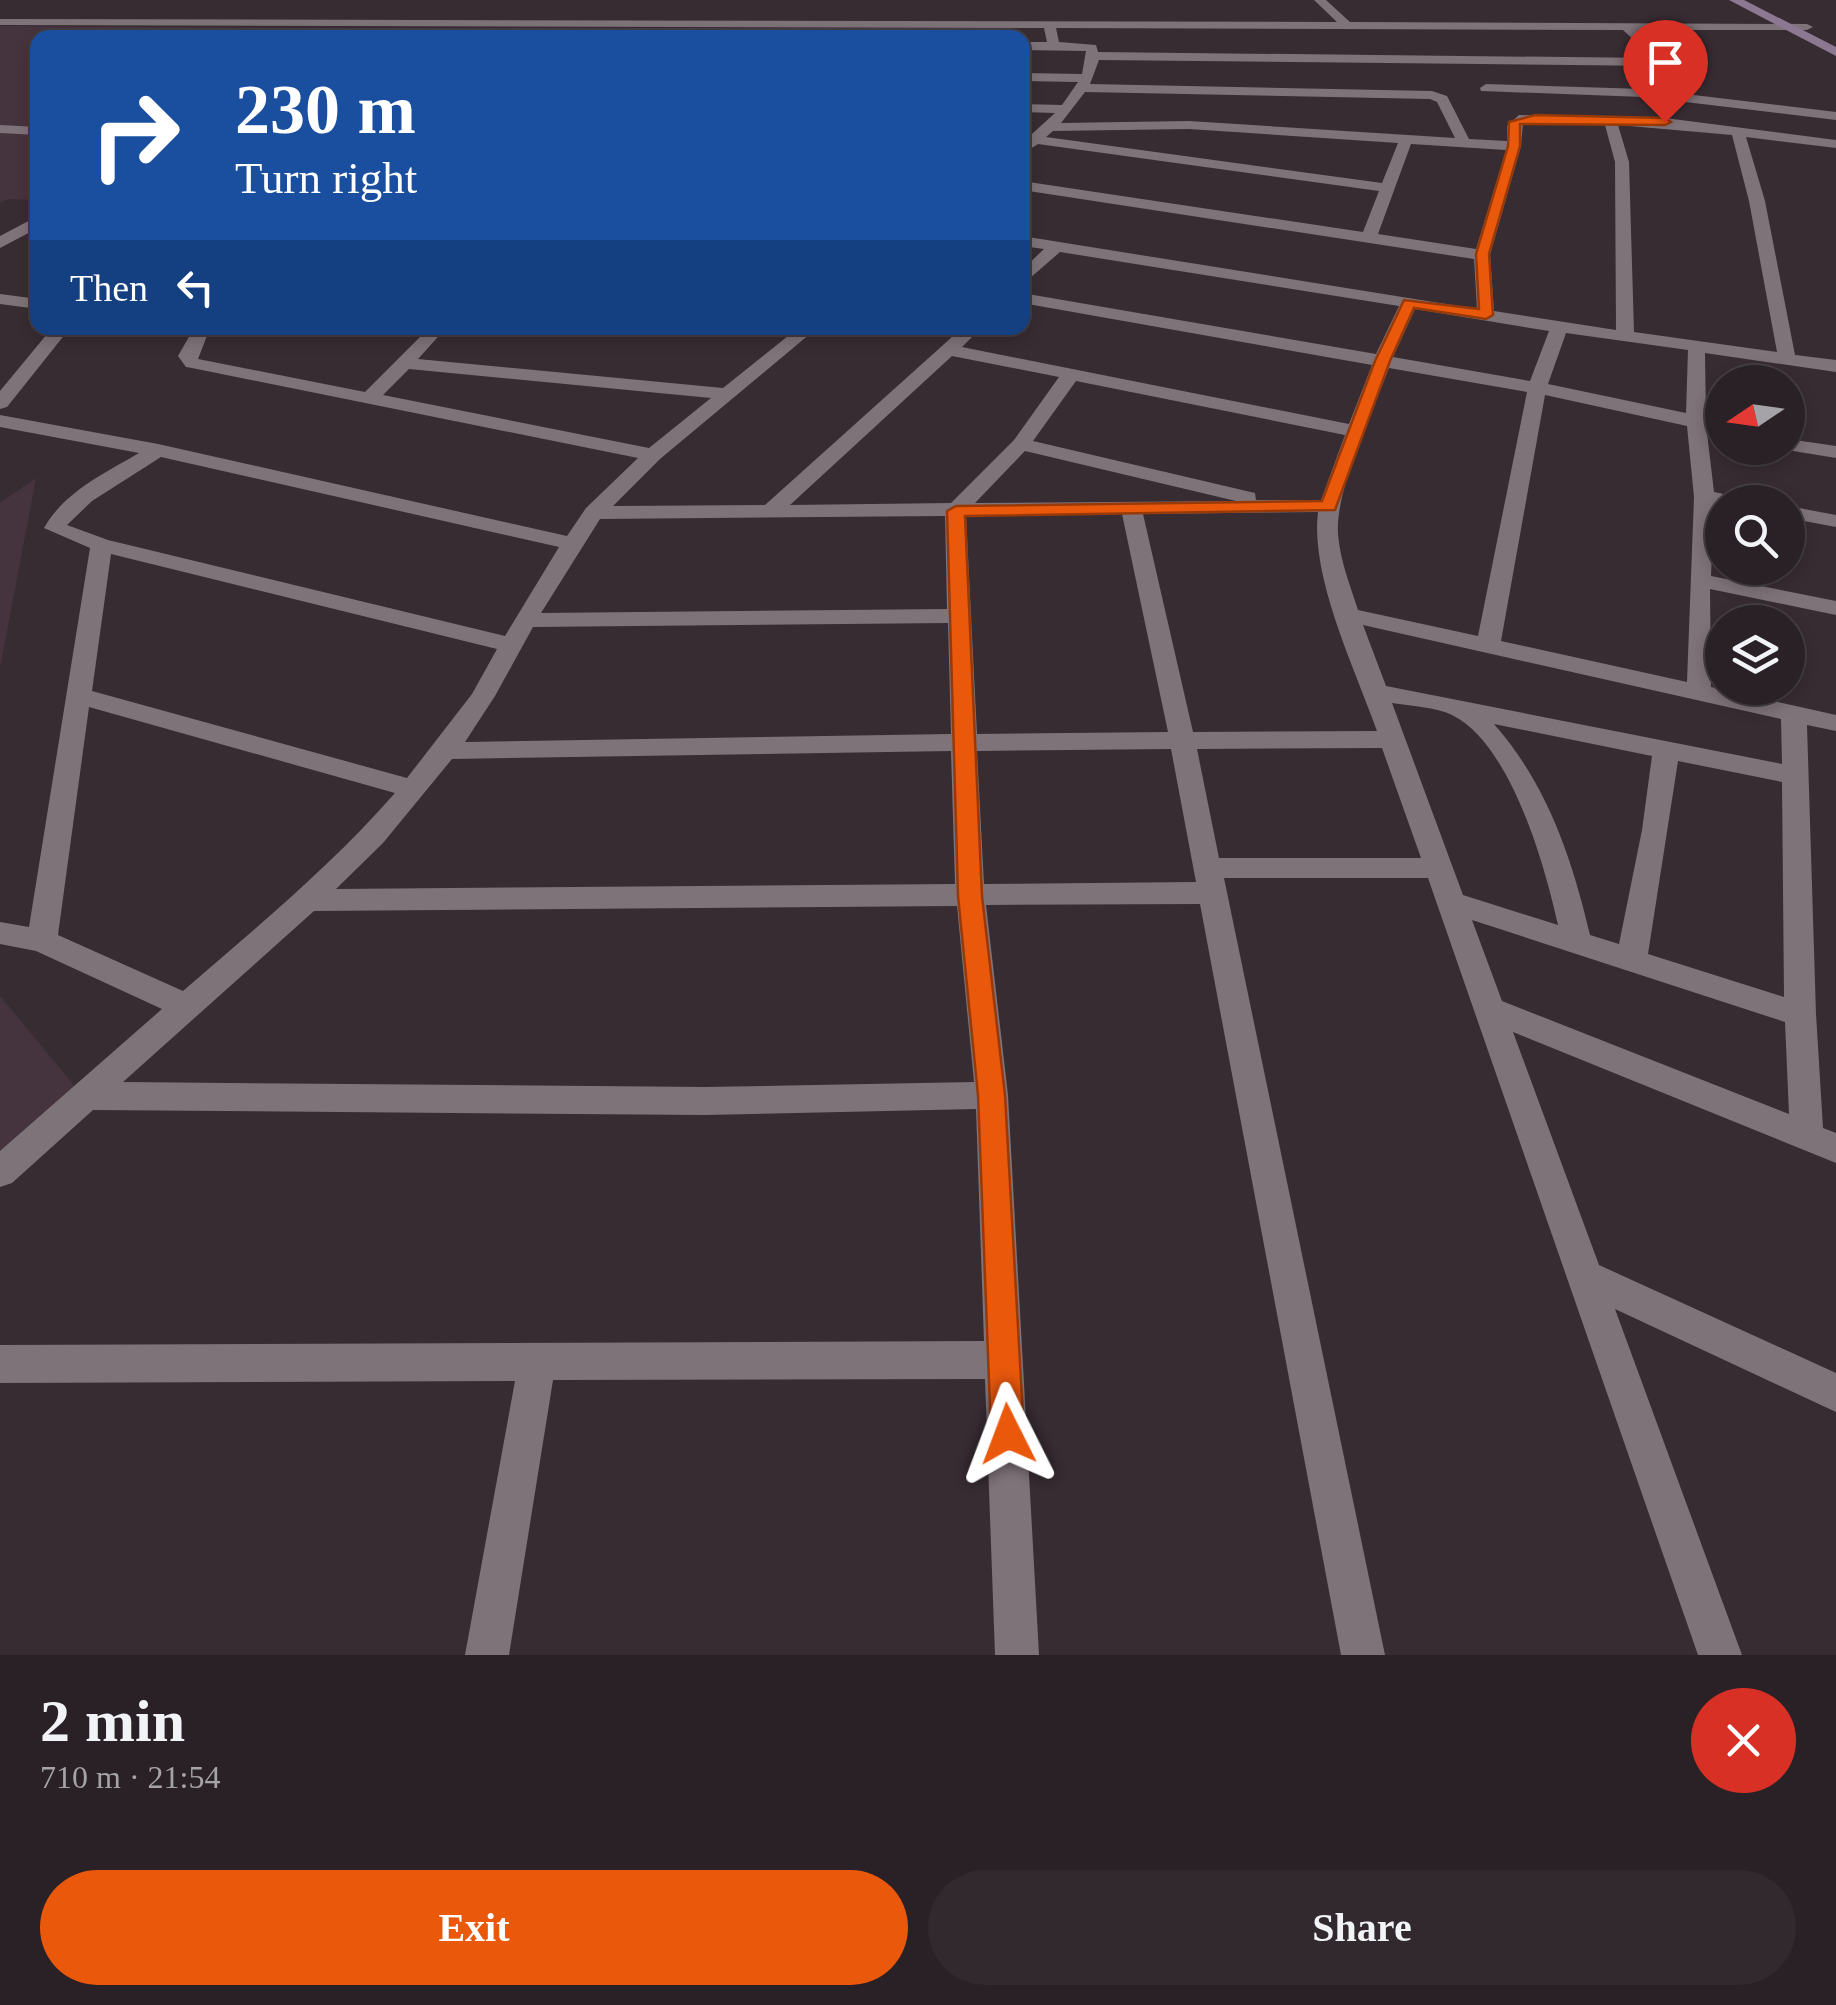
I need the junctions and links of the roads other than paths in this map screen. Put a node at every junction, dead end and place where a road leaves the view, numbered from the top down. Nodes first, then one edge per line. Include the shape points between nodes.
1 (1320, 0) edge
2 (1332, 0) edge
3 (1735, 0) edge
4 (1751, 0) edge
5 (107, 11) dead end
6 (372, 12) dead end
7 (0, 22) edge
8 (93, 22) junction
9 (363, 23) junction
10 (1352, 24) junction
11 (1049, 25) junction
12 (1627, 27) junction
13 (1790, 27) junction
14 (1807, 27) junction
15 (1836, 42) edge
16 (1030, 46) edge
17 (1060, 46) junction
18 (1836, 52) edge
19 (1094, 56) junction
20 (1618, 62) junction
21 (1407, 77) junction
22 (1030, 78) edge
23 (1083, 83) junction
24 (1486, 88) dead end
25 (1642, 93) junction
26 (1030, 108) edge
27 (1064, 109) junction
28 (1836, 116) edge
29 (1610, 120) junction
30 (1665, 122) junction
31 (1049, 127) junction
32 (0, 129) edge
33 (30, 131) edge
34 (1738, 131) junction
35 (1407, 138) junction
36 (1037, 140) junction
37 (1462, 140) junction
38 (1836, 144) edge
39 (1030, 145) edge
40 (1514, 146) junction
41 (1030, 186) edge
42 (1388, 188) junction
43 (30, 226) edge
44 (1369, 236) junction
45 (1030, 241) edge
46 (0, 244) edge
47 (1057, 246) junction
48 (1482, 254) junction
49 (1030, 272) edge
50 (0, 298) edge
51 (1030, 299) edge
52 (30, 303) edge
53 (1409, 303) junction
54 (1486, 315) junction
55 (1559, 328) junction
56 (55, 335) edge
57 (198, 335) edge
58 (432, 335) edge
59 (800, 335) edge
60 (965, 335) edge
61 (1625, 336) junction
62 (1697, 348) junction
63 (949, 350) junction
64 (1788, 359) junction
65 (1382, 361) junction
66 (408, 362) junction
67 (1836, 366) edge
68 (1070, 374) junction
69 (1537, 388) junction
70 (725, 394) junction
71 (370, 398) junction
72 (0, 403) edge
73 (0, 421) edge
74 (1696, 422) junction
75 (1705, 425) edge
76 (1356, 431) junction
77 (1021, 444) junction
78 (1805, 447) edge
79 (158, 450) junction
80 (1836, 452) edge
81 (654, 455) junction
82 (1704, 497) joint
83 (1328, 506) junction
84 (1292, 507) junction
85 (1132, 508) junction
86 (956, 511) junction
87 (770, 512) junction
88 (594, 513) junction
89 (1805, 515) edge
90 (1836, 521) edge
91 (571, 543) junction
92 (101, 545) junction
93 (1699, 580) junction
94 (1836, 608) edge
95 (959, 616) junction
96 (1348, 616) junction
97 (526, 620) junction
98 (514, 645) junction
99 (1488, 646) junction
100 (1378, 692) junction
101 (1700, 693) junction
102 (79, 696) junction
103 (1455, 705) junction
104 (1794, 714) junction
105 (1836, 723) edge
106 (1182, 740) junction
107 (1395, 740) junction
108 (963, 742) junction
109 (1666, 749) junction
110 (445, 751) junction
111 (1796, 776) junction
112 (414, 789) junction
113 (1441, 868) junction
114 (1210, 881) junction
115 (970, 896) junction
116 (308, 900) junction
117 (1453, 903) junction
118 (0, 933) edge
119 (42, 941) junction
120 (1576, 941) junction
121 (1633, 959) junction
122 (185, 1006) junction
123 (1491, 1010) junction
124 (1800, 1014) junction
125 (992, 1095) junction
126 (86, 1096) junction
127 (1822, 1143) edge
128 (0, 1172) edge
129 (1586, 1277) junction
130 (1004, 1360) junction
131 (537, 1362) junction
132 (0, 1364) edge
133 (1836, 1393) edge
134 (487, 1655) edge
135 (1018, 1655) edge
136 (1363, 1655) edge
137 (1720, 1655) edge

1 - 10 street
2 - 10 street
3 - 13 main road
4 - 14 main road
5 - 8 street
6 - 9 street
7 - 8 street
8 - 9 street
9 - 11 street via 640,17 959,18
10 - 11 street via 1107,19
10 - 12 street
11 - 17 street
12 - 13 street
12 - 20 street via 1664,62
13 - 14 street
13 - 18 main road
14 - 15 main road
16 - 17 street
17 - 19 street via 1092,48
19 - 21 street
19 - 23 street
20 - 21 street
20 - 25 street
21 - 23 street
21 - 37 street via 1442,99
22 - 23 street
23 - 27 street
24 - 25 street
25 - 28 street
25 - 30 street
26 - 27 street
27 - 31 street
29 - 30 street
29 - 40 street via 1519,120
29 - 61 street via 1622,162
30 - 34 street
31 - 35 street via 1189,125
31 - 36 street
32 - 33 street
34 - 38 street
34 - 64 street
35 - 37 street
35 - 42 street
36 - 39 street
36 - 42 street
37 - 40 street
40 - 48 street
41 - 44 street
42 - 44 street
43 - 46 street
44 - 48 street
45 - 47 street
47 - 49 street
47 - 53 street
48 - 54 street
50 - 52 street
51 - 65 street
53 - 54 street
53 - 65 street
54 - 55 street
55 - 61 street
55 - 69 street
56 - 72 street
57 - 71 street via 186,356 192,362
58 - 66 street
59 - 70 street
60 - 63 street
61 - 62 street
62 - 64 street
62 - 74 street
63 - 68 street
63 - 87 street
64 - 67 street
65 - 69 street
65 - 76 street
66 - 70 street
66 - 71 street
68 - 76 street
68 - 77 street
69 - 74 street
69 - 99 street
70 - 81 street
71 - 81 street
73 - 79 street
74 - 75 street
74 - 82 street
76 - 83 street
77 - 84 street
77 - 86 street
78 - 80 street
79 - 91 street
79 - 92 street via 55,524
81 - 88 street
82 - 93 street
83 - 84 street
83 - 96 street via 1328,546
84 - 85 street
85 - 86 street
85 - 106 street
86 - 87 street
86 - 95 street
87 - 88 street
88 - 91 street
89 - 90 street
91 - 97 street
92 - 98 street
92 - 102 street
93 - 94 street
93 - 101 street
95 - 97 street
95 - 108 street
96 - 99 street
96 - 100 street
97 - 98 street
98 - 110 street
99 - 101 street
100 - 103 street
100 - 107 street
101 - 104 street
102 - 112 street
102 - 119 street
103 - 109 street
103 - 120 street via 1493,738 1543,826
104 - 105 street
104 - 111 street
106 - 107 street
106 - 108 street
106 - 114 street
107 - 113 street
108 - 110 street
108 - 115 street
109 - 111 street
109 - 121 street
110 - 112 street
111 - 124 street
112 - 116 street
113 - 114 street
113 - 117 street
114 - 115 street
114 - 136 street
115 - 116 street
115 - 125 street
116 - 122 street
117 - 120 street
117 - 123 street
118 - 119 street
119 - 122 street
120 - 121 street
121 - 124 street
122 - 126 street
123 - 127 street
123 - 129 street
124 - 127 street
125 - 126 street via 705,1101
125 - 130 street
126 - 128 street
129 - 133 street
129 - 137 street
130 - 131 street
130 - 135 street
131 - 132 street
131 - 134 street

